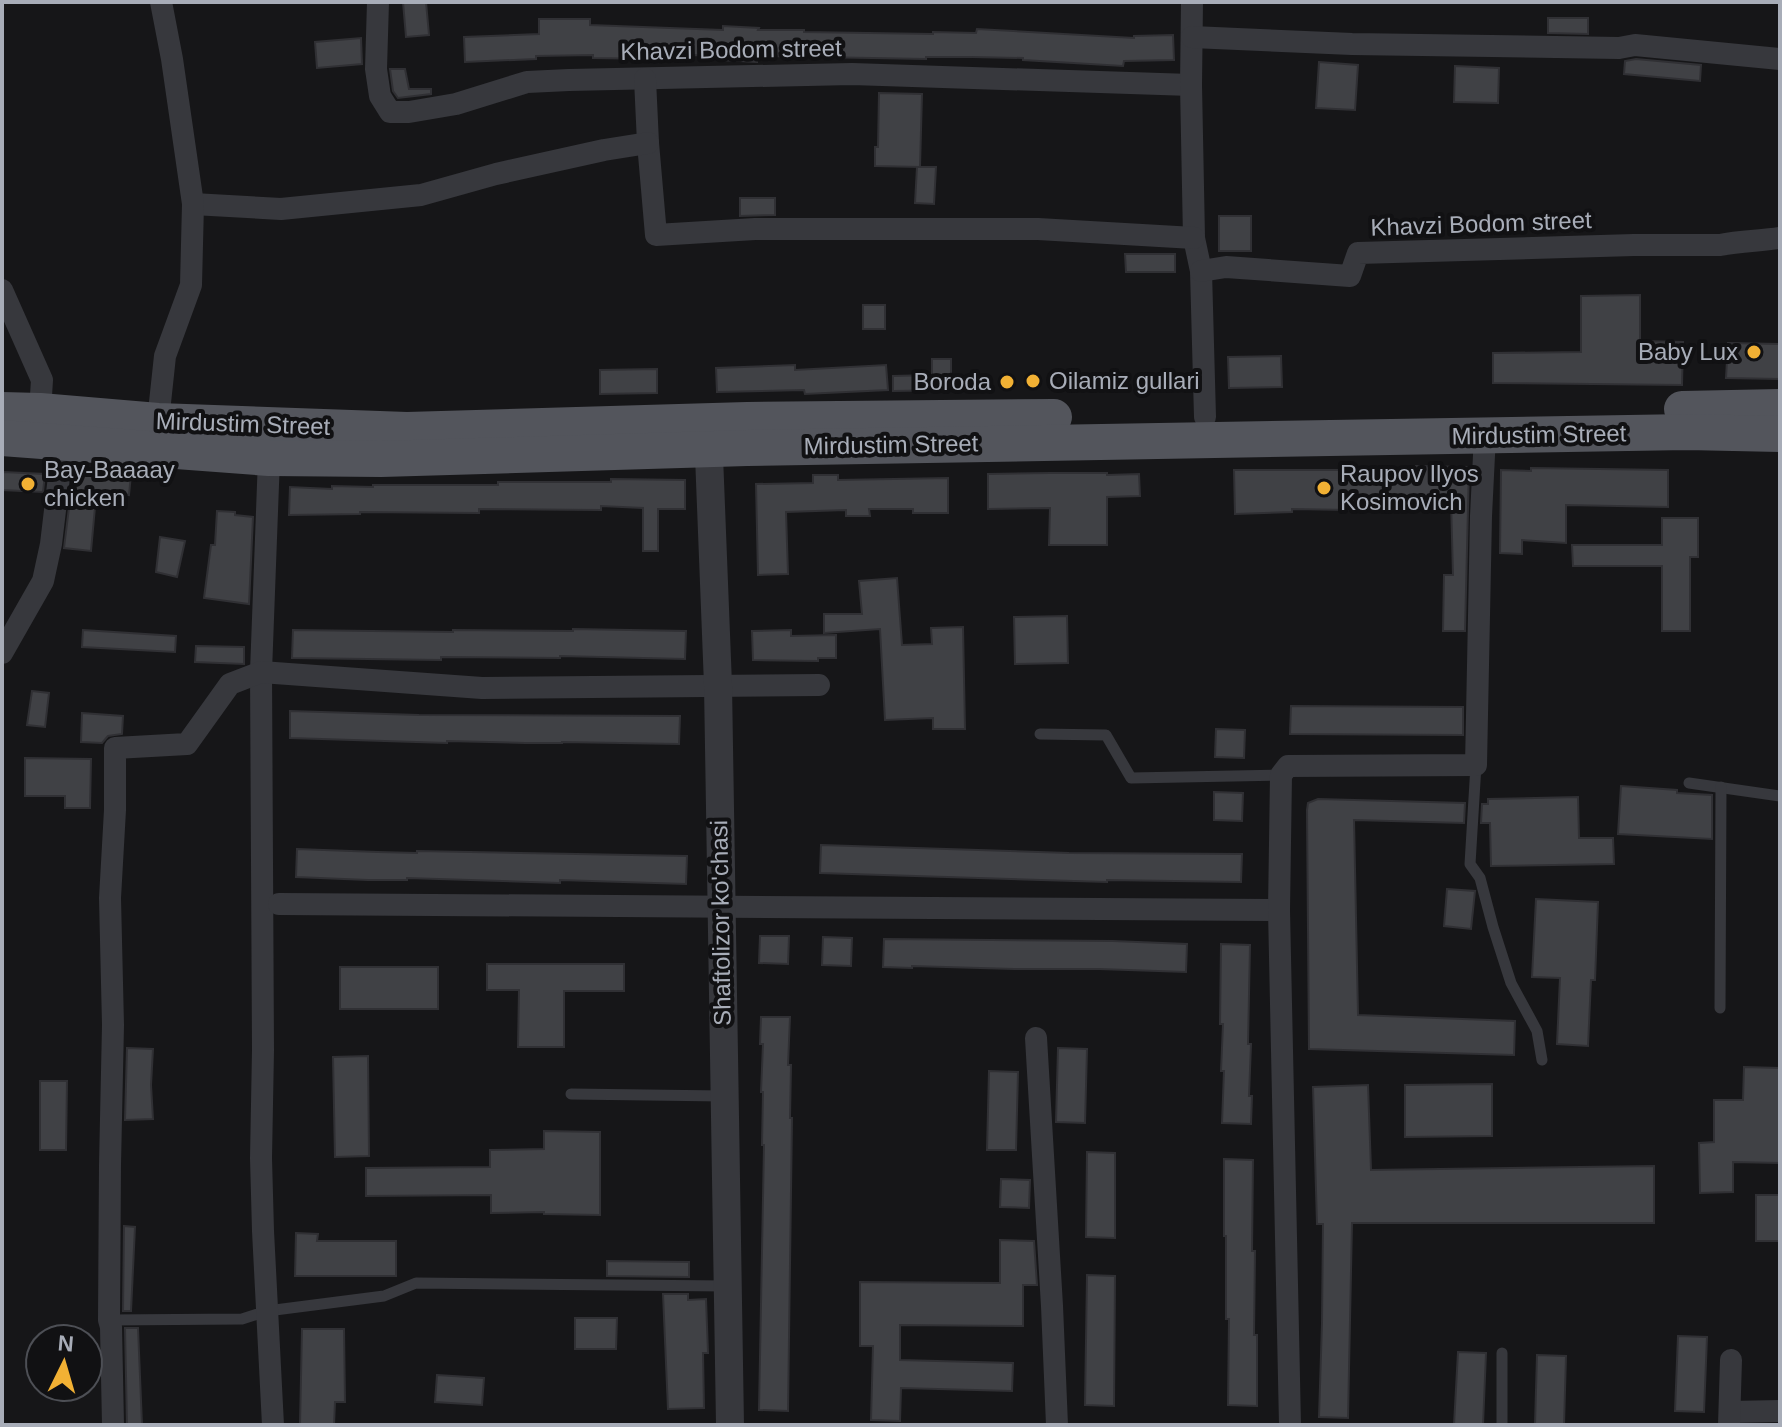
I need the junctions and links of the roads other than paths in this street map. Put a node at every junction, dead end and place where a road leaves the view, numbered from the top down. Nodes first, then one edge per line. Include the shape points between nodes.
1 (161, 2) edge
2 (378, 2) edge
3 (1192, 2) edge
4 (1192, 37) junction
5 (1780, 59) edge
6 (645, 79) junction
7 (1191, 85) junction
8 (648, 143) junction
9 (193, 204) junction
10 (1194, 238) junction
11 (1780, 238) edge
12 (1201, 271) junction
13 (2, 290) edge
14 (1780, 407) edge
15 (2, 410) edge
16 (1205, 417) junction
17 (158, 421) junction
18 (47, 432) junction
19 (1780, 434) edge
20 (708, 435) junction
21 (1485, 435) junction
22 (2, 438) edge
23 (269, 458) junction
24 (2, 653) edge
25 (261, 672) junction
26 (718, 685) junction
27 (819, 685) dead end
28 (1040, 734) dead end
29 (1476, 765) junction
30 (1281, 775) junction
31 (1689, 783) dead end
32 (1721, 787) junction
33 (1780, 796) edge
34 (279, 904) dead end
35 (721, 906) junction
36 (1279, 910) junction
37 (1720, 1008) dead end
38 (1036, 1038) dead end
39 (1542, 1060) dead end
40 (571, 1094) dead end
41 (724, 1096) junction
42 (727, 1286) junction
43 (267, 1311) junction
44 (109, 1320) junction
45 (1502, 1353) dead end
46 (1731, 1360) dead end
47 (1780, 1411) edge
48 (1730, 1418) edge
49 (113, 1425) edge
50 (273, 1425) edge
51 (730, 1425) edge
52 (1057, 1425) edge
53 (1290, 1425) edge
54 (1502, 1425) edge

1 - 9 street
2 - 6 street, Khavzi Bodom street via 376,69 380,96 390,112 456,104 527,82
3 - 4 street
4 - 5 street via 1635,45
4 - 7 street
6 - 7 street, Khavzi Bodom street via 852,74
6 - 8 street
7 - 10 street
8 - 9 street via 421,195 281,209
8 - 10 street via 656,235 755,229 1038,229
9 - 17 street via 191,285 165,356
10 - 12 street
11 - 12 street, Khavzi Bodom street via 1720,245 1358,253 1350,276 1226,267
12 - 16 street
13 - 18 street via 42,380
14 - 16 main road, Mirdustim Street
15 - 18 main road, Mirdustim Street
16 - 20 main road, Mirdustim Street
17 - 18 main road, Mirdustim Street
17 - 20 main road, Mirdustim Street
18 - 22 main road, Mirdustim Street
18 - 23 main road, Mirdustim Street
18 - 24 street via 51,544 43,581
19 - 21 main road, Mirdustim Street
20 - 21 main road, Mirdustim Street
20 - 23 main road, Mirdustim Street via 381,459
20 - 26 street, Shaftolizor ko'chasi
21 - 29 street
23 - 25 street
25 - 26 street via 482,688
25 - 43 street via 261,1158
25 - 44 street via 230,684 187,744 115,748
26 - 27 street
26 - 35 street, Shaftolizor ko'chasi
28 - 30 lane via 1106,735 1131,778
29 - 30 street via 1288,766
29 - 39 lane via 1470,864 1480,878 1511,983 1537,1031
30 - 36 street
31 - 32 lane
32 - 33 lane
32 - 37 lane
34 - 35 street
35 - 36 street
35 - 41 street, Shaftolizor ko'chasi
36 - 53 street
38 - 52 street
40 - 41 lane
41 - 42 street, Shaftolizor ko'chasi
42 - 43 lane via 416,1283 384,1296
42 - 51 street, Shaftolizor ko'chasi
43 - 44 lane via 242,1319
43 - 50 street
44 - 49 street
45 - 54 lane
46 - 48 street
47 - 48 street

